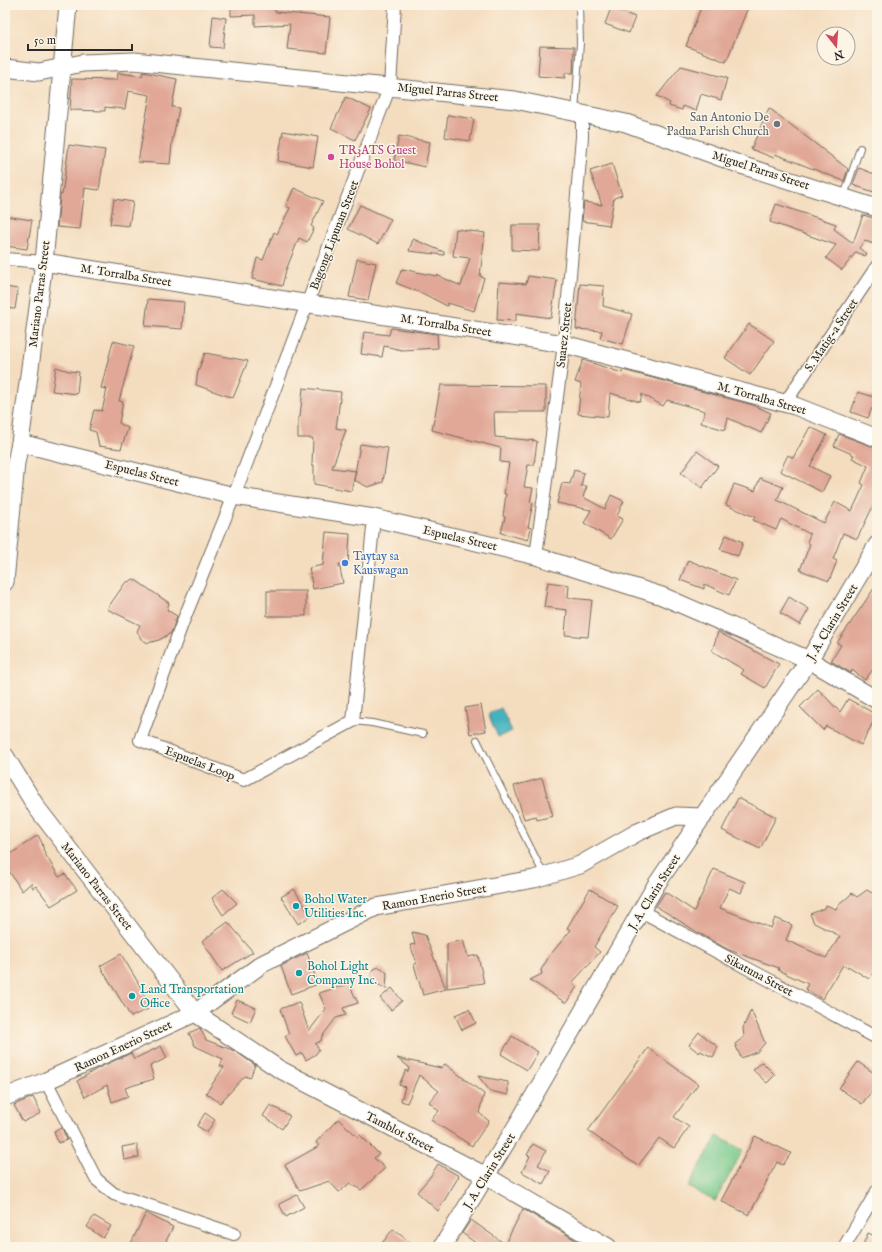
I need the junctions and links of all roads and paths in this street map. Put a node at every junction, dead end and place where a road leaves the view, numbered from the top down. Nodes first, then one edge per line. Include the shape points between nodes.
1 (68, 5) edge
2 (395, 5) edge
3 (579, 5) edge
4 (62, 67) junction
5 (5, 68) edge
6 (390, 86) junction
7 (579, 112) junction
8 (860, 148) dead end
9 (844, 197) junction
10 (877, 208) edge
11 (5, 260) edge
12 (44, 262) junction
13 (877, 266) edge
14 (308, 303) junction
15 (564, 344) junction
16 (785, 403) junction
17 (877, 438) edge
18 (20, 443) junction
19 (10, 462) edge
20 (234, 496) junction
21 (374, 518) junction
22 (877, 545) edge
23 (536, 556) junction
24 (5, 582) edge
25 (809, 660) junction
26 (877, 700) edge
27 (353, 721) junction
28 (423, 734) dead end
29 (477, 740) dead end
30 (5, 756) edge
31 (703, 817) junction
32 (544, 875) junction
33 (641, 911) junction
34 (195, 1013) junction
35 (876, 1036) edge
36 (46, 1081) junction
37 (5, 1097) edge
38 (486, 1176) junction
39 (877, 1191) edge
40 (234, 1234) dead end
41 (442, 1247) edge
42 (608, 1247) edge
43 (844, 1247) edge

1 - 4 street, Mariano Parras Street
2 - 6 street, Bagong Lipunan Street
3 - 7 lane
4 - 5 street, Miguel Parras Street via 39,72
4 - 6 street, Miguel Parras Street via 83,63 134,61
4 - 12 street, Mariano Parras Street
6 - 7 street, Miguel Parras Street via 515,100
6 - 14 street, Bagong Lipunan Street
7 - 9 street, Miguel Parras Street via 626,123 744,166
7 - 15 street, Suarez Street via 582,137
8 - 9 lane
9 - 10 street, Miguel Parras Street
11 - 12 street, M. Torralba Street
12 - 14 street, M. Torralba Street
12 - 18 street, Mariano Parras Street
13 - 16 street, S. Matig-a Street
14 - 15 street, M. Torralba Street
14 - 20 street, Bagong Lipunan Street
15 - 16 street, M. Torralba Street
15 - 23 street, Suarez Street
16 - 17 street, M. Torralba Street
18 - 19 street, Mariano Parras Street
18 - 20 street, Espuelas Street
19 - 24 street, Mariano Parras Street
20 - 21 street, Espuelas Street
20 - 27 street, Espuelas Loop via 182,624 140,740 244,780
21 - 23 street, Espuelas Street
21 - 27 street
22 - 25 street, J. A. Clarin Street
23 - 25 street, Espuelas Street via 662,596
25 - 26 street, Espuelas Street
25 - 31 street, J. A. Clarin Street
27 - 28 lane via 372,722
29 - 32 lane
30 - 34 street, Mariano Parras Street via 37,808
31 - 32 street, Ramon Enerio Street via 676,816 638,832 580,865
31 - 33 street, J. A. Clarin Street
32 - 34 street, Ramon Enerio Street via 376,907 262,964
33 - 35 street, Sikatuna Street
33 - 38 street, J. A. Clarin Street
34 - 36 street, Ramon Enerio Street
34 - 38 street, Tamblot Street via 279,1069
36 - 37 street, Ramon Enerio Street
36 - 40 street via 96,1179 114,1194
38 - 41 street, J. A. Clarin Street
38 - 42 street, Tamblot Street
39 - 43 street

